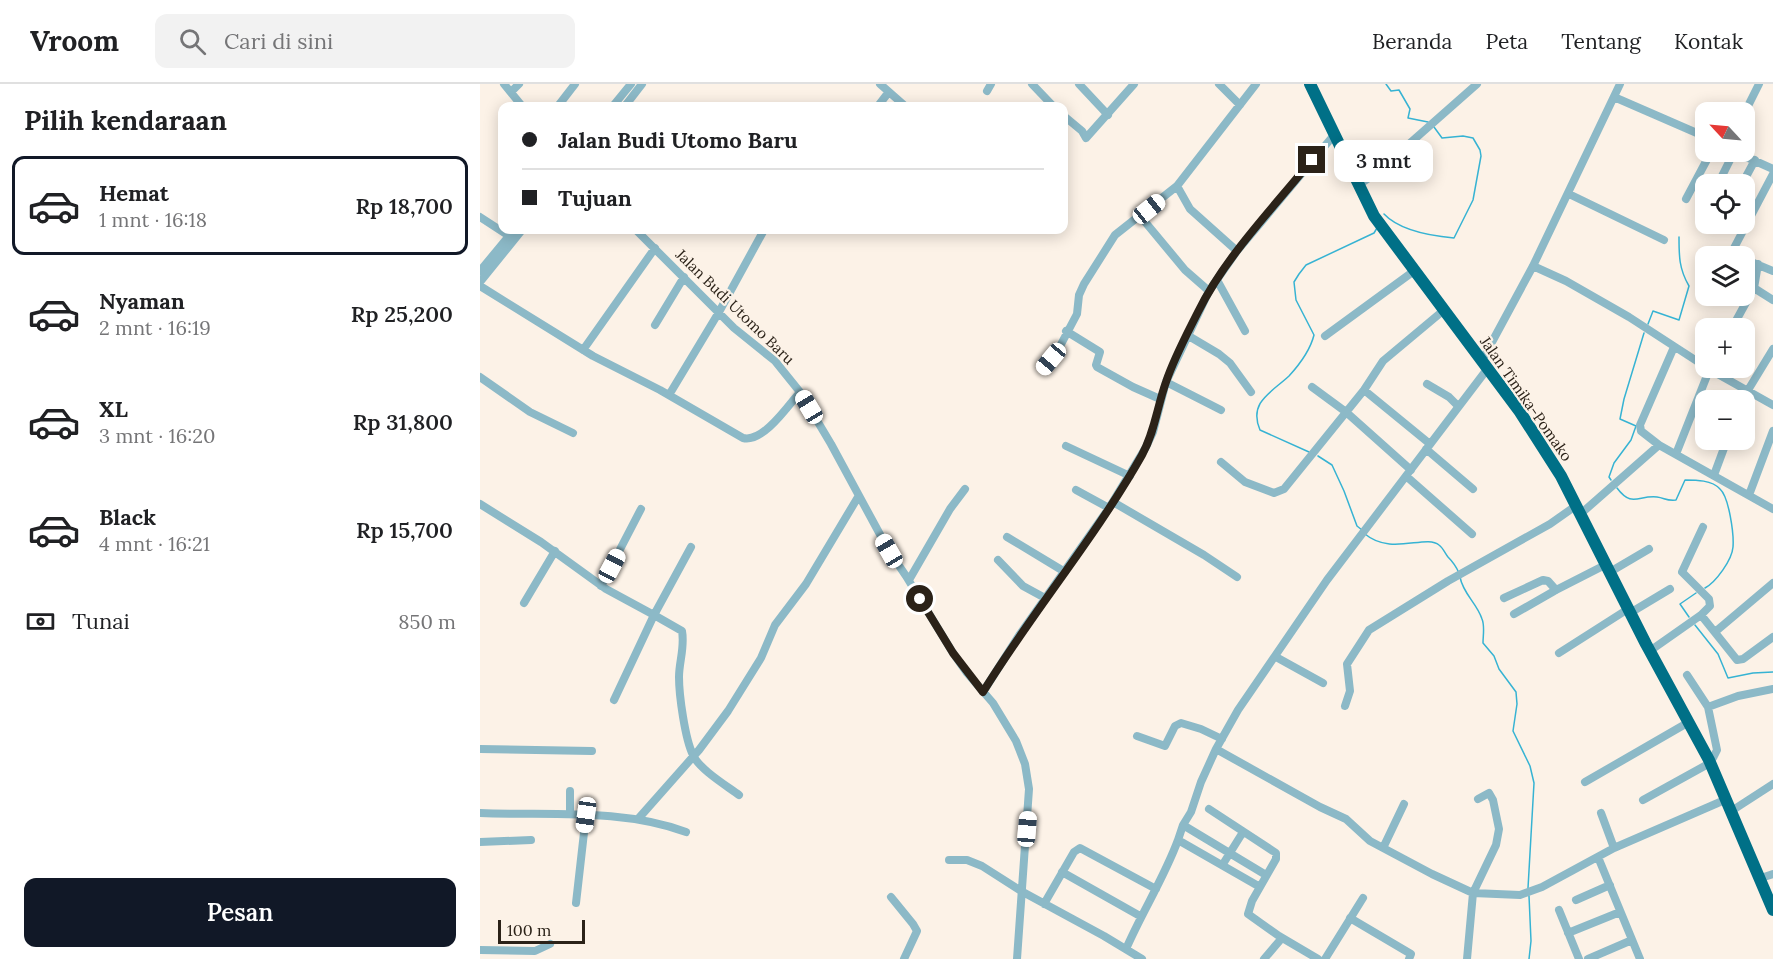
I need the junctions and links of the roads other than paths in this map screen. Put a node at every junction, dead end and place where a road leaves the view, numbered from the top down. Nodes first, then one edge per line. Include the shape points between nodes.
1 (504, 84) edge
2 (519, 84) edge
3 (575, 84) edge
4 (631, 84) edge
5 (642, 84) edge
6 (880, 84) edge
7 (1032, 84) edge
8 (1079, 84) edge
9 (1134, 84) edge
10 (1219, 84) edge
11 (1256, 84) edge
12 (1310, 84) edge
13 (1317, 84) edge
14 (1477, 84) edge
15 (1620, 84) edge
16 (1759, 84) edge
17 (511, 92) junction
18 (888, 93) junction
19 (1614, 97) junction
20 (519, 102) edge
21 (561, 102) edge
22 (616, 102) edge
23 (628, 102) edge
24 (881, 102) edge
25 (900, 102) edge
26 (1049, 102) edge
27 (1750, 102) edge
28 (1240, 105) junction
29 (1108, 115) junction
30 (1068, 120) edge
31 (1695, 132) edge
32 (1334, 135) junction
33 (1755, 160) edge
34 (1705, 162) edge
35 (1773, 169) edge
36 (1773, 174) edge
37 (1363, 182) junction
38 (1177, 186) junction
39 (1569, 194) junction
40 (1686, 200) dead end
41 (480, 217) edge
42 (1141, 217) junction
43 (498, 226) edge
44 (511, 234) edge
45 (518, 234) edge
46 (640, 234) edge
47 (762, 234) edge
48 (1664, 240) dead end
49 (1735, 246) edge
50 (655, 248) junction
51 (1237, 251) junction
52 (497, 255) junction
53 (483, 262) edge
54 (1755, 263) edge
55 (1758, 264) junction
56 (1533, 266) junction
57 (1414, 271) junction
58 (1773, 271) edge
59 (480, 272) edge
60 (684, 277) junction
61 (1217, 280) junction
62 (1755, 282) edge
63 (480, 284) edge
64 (1755, 289) edge
65 (1209, 291) junction
66 (1773, 300) edge
67 (1444, 310) junction
68 (719, 312) junction
69 (655, 325) dead end
70 (1066, 331) junction
71 (1245, 331) dead end
72 (1187, 335) junction
73 (1325, 336) dead end
74 (1674, 347) junction
75 (1773, 349) edge
76 (583, 350) junction
77 (1695, 360) edge
78 (1486, 361) junction
79 (1043, 368) dead end
80 (480, 377) edge
81 (1704, 378) edge
82 (1724, 378) edge
83 (1166, 382) junction
84 (1427, 384) dead end
85 (1312, 387) dead end
86 (1364, 390) junction
87 (1744, 390) edge
88 (1748, 390) edge
89 (800, 392) junction
90 (1251, 392) dead end
91 (669, 395) junction
92 (1755, 396) edge
93 (1160, 399) junction
94 (1773, 405) edge
95 (1458, 406) junction
96 (1221, 410) dead end
97 (1347, 412) junction
98 (1773, 431) edge
99 (573, 433) dead end
100 (1659, 445) junction
101 (1066, 446) dead end
102 (1428, 446) junction
103 (1723, 450) edge
104 (1676, 454) junction
105 (1221, 462) dead end
106 (1408, 473) junction
107 (1714, 475) junction
108 (1130, 476) junction
109 (965, 489) dead end
110 (1473, 489) dead end
111 (1076, 490) dead end
112 (1749, 495) junction
113 (858, 497) junction
114 (480, 504) edge
115 (1111, 505) junction
116 (1581, 508) junction
117 (641, 509) dead end
118 (1773, 509) edge
119 (1703, 527) dead end
120 (1472, 534) dead end
121 (1007, 537) dead end
122 (691, 547) dead end
123 (1649, 549) dead end
124 (555, 551) junction
125 (998, 560) dead end
126 (1611, 567) junction
127 (1065, 572) junction
128 (1237, 577) dead end
129 (909, 580) junction
130 (1773, 583) edge
131 (601, 586) junction
132 (1670, 589) dead end
133 (1556, 590) junction
134 (1045, 598) junction
135 (1504, 598) dead end
136 (524, 603) dead end
137 (1631, 609) junction
138 (1514, 614) dead end
139 (654, 615) junction
140 (1701, 615) junction
141 (1715, 632) junction
142 (1773, 637) edge
143 (1654, 648) junction
144 (1559, 653) dead end
145 (1276, 657) junction
146 (1687, 675) dead end
147 (1323, 683) dead end
148 (1773, 689) edge
149 (983, 692) junction
150 (614, 700) dead end
151 (1345, 706) dead end
152 (1708, 707) junction
153 (1689, 722) junction
154 (1137, 736) dead end
155 (1222, 739) junction
156 (1216, 748) junction
157 (480, 749) edge
158 (592, 751) dead end
159 (693, 756) junction
160 (1712, 760) junction
161 (1585, 782) dead end
162 (1773, 784) edge
163 (570, 791) dead end
164 (739, 795) dead end
165 (1478, 799) dead end
166 (1727, 799) junction
167 (1643, 800) dead end
168 (1404, 804) dead end
169 (1736, 808) junction
170 (1209, 809) dead end
171 (480, 813) edge
172 (1601, 813) dead end
173 (570, 814) junction
174 (586, 815) junction
175 (638, 819) junction
176 (1183, 825) junction
177 (686, 832) dead end
178 (1243, 832) junction
179 (1747, 839) junction
180 (531, 840) dead end
181 (1178, 840) junction
182 (480, 842) edge
183 (1383, 848) junction
184 (1614, 848) junction
185 (1230, 853) junction
186 (1598, 857) junction
187 (949, 860) dead end
188 (1223, 864) junction
189 (1062, 872) junction
190 (1266, 875) junction
191 (1769, 876) edge
192 (1610, 885) junction
193 (1260, 887) junction
194 (1156, 889) junction
195 (1021, 891) junction
196 (1473, 893) junction
197 (891, 897) dead end
198 (1773, 897) edge
199 (1363, 898) dead end
200 (1576, 900) dead end
201 (576, 903) dead end
202 (1044, 903) junction
203 (1559, 910) dead end
204 (1773, 910) edge
205 (1620, 912) junction
206 (1140, 916) junction
207 (1350, 918) junction
208 (1568, 933) junction
209 (1282, 938) junction
210 (1632, 940) junction
211 (550, 944) dead end
212 (480, 950) edge
213 (1126, 950) junction
214 (904, 959) edge
215 (1017, 959) edge
216 (1142, 959) edge
217 (1264, 959) edge
218 (1318, 959) edge
219 (1325, 959) edge
220 (1409, 959) edge
221 (1467, 959) edge
222 (1579, 959) edge
223 (1588, 959) edge
224 (1640, 959) edge

1 - 17 street
2 - 17 street
3 - 21 street
4 - 22 street
5 - 23 street
6 - 18 street
7 - 26 street
8 - 29 street
9 - 29 street
10 - 28 street
11 - 28 street
12 - 32 highway, Jalan Timika-Pomako
13 - 37 highway, Jalan Timika-Pomako
14 - 37 street
15 - 19 street
16 - 27 street
17 - 20 street
18 - 24 street
18 - 25 street
19 - 31 street
19 - 39 street
28 - 38 street
29 - 30 street via 1086,138
32 - 51 street
32 - 57 highway, Jalan Timika-Pomako via 1374,216
33 - 35 street
34 - 40 street
36 - 49 street
37 - 78 highway, Jalan Timika-Pomako via 1392,231
38 - 42 street
38 - 51 street via 1190,209
39 - 48 street
39 - 56 street
41 - 43 street
42 - 65 street via 1185,270
42 - 70 street via 1115,235 1084,284 1077,314
44 - 52 street
45 - 52 street
46 - 50 street, Jalan Budi Utomo Baru
47 - 68 street
50 - 60 street, Jalan Budi Utomo Baru
50 - 76 street
51 - 61 street
52 - 53 street
52 - 63 street
53 - 59 street
54 - 55 street
55 - 58 street
55 - 62 street
56 - 74 street via 1629,317
56 - 78 street
57 - 67 highway, Jalan Timika-Pomako
57 - 73 street
60 - 68 street, Jalan Budi Utomo Baru
60 - 69 street
61 - 65 street
61 - 71 street
63 - 76 street
64 - 66 street
65 - 72 street
67 - 78 highway, Jalan Timika-Pomako
67 - 86 street via 1389,355
68 - 89 street, Jalan Budi Utomo Baru via 775,361
68 - 91 street
70 - 79 street via 1058,350
70 - 93 street via 1100,352 1097,367
72 - 83 street
72 - 90 street via 1230,363
74 - 77 street
74 - 100 street via 1640,425 1641,431
75 - 88 street
76 - 91 street
78 - 95 street
78 - 116 highway, Jalan Timika-Pomako
80 - 99 street via 530,411
81 - 104 street
82 - 87 street
83 - 93 street
83 - 96 street
84 - 95 street
85 - 97 street
86 - 97 street
86 - 102 street
89 - 91 street via 762,433 749,439
89 - 113 street, Jalan Budi Utomo Baru
92 - 94 street
93 - 108 street via 1150,438
95 - 102 street
97 - 105 street via 1290,483 1274,493 1245,482
97 - 106 street
98 - 112 street
100 - 104 street
100 - 116 street
101 - 108 street
102 - 106 street
102 - 110 street
103 - 107 street
104 - 107 street
106 - 120 street
106 - 145 street via 1318,592
107 - 112 street
108 - 115 street
109 - 129 street
111 - 115 street
112 - 118 street
113 - 129 street, Jalan Budi Utomo Baru
113 - 159 street via 806,584 775,625 748,681
114 - 124 street
115 - 127 street
115 - 128 street
116 - 126 highway, Jalan Timika-Pomako
116 - 151 street via 1448,580 1365,634 1347,664 1350,691
117 - 131 street
119 - 140 street via 1682,569 1710,602
121 - 127 street
122 - 139 street
123 - 126 street
124 - 131 street
124 - 136 street
125 - 134 street via 1023,586
126 - 133 street
126 - 137 highway, Jalan Timika-Pomako
127 - 134 street
129 - 149 street, Jalan Budi Utomo Baru via 953,653
130 - 141 street
131 - 139 street
132 - 137 street
133 - 135 street via 1543,580
133 - 138 street
134 - 149 street
137 - 143 highway, Jalan Timika-Pomako
137 - 144 street
137 - 153 highway, Jalan Timika-Pomako
139 - 150 street
139 - 159 street via 682,631 679,680
140 - 141 street
140 - 143 street
141 - 142 street via 1737,660
143 - 160 highway, Jalan Timika-Pomako
145 - 147 street
145 - 155 street via 1236,712
146 - 152 street
148 - 152 street
149 - 195 street, Jalan Budi Utomo Baru via 1016,741 1025,764 1029,806
152 - 160 street via 1717,750
153 - 160 highway, Jalan Timika-Pomako
153 - 161 street
154 - 155 street via 1165,746 1175,726 1181,723
155 - 156 street
156 - 176 street
156 - 183 street via 1346,819 1364,837
157 - 158 street
159 - 164 street
159 - 175 street
160 - 166 highway, Jalan Timika-Pomako
160 - 167 street
160 - 169 highway, Jalan Timika-Pomako
162 - 169 street
163 - 173 street
165 - 196 street via 1489,793 1499,829 1496,845
166 - 179 highway, Jalan Timika-Pomako
166 - 184 street
168 - 183 street
169 - 179 highway, Jalan Timika-Pomako
170 - 178 street
171 - 173 street
172 - 184 street
173 - 174 street
174 - 175 street
174 - 201 street
175 - 177 street
176 - 181 street
176 - 185 street
178 - 185 street
178 - 190 street via 1276,853
179 - 191 highway
179 - 204 highway
180 - 182 street
181 - 188 street
181 - 194 street
183 - 196 street
184 - 186 street
185 - 188 street
185 - 190 street
186 - 192 street
186 - 196 street via 1520,896
187 - 195 street via 973,862
188 - 193 street
189 - 194 street via 1078,848
189 - 202 street
189 - 206 street
190 - 193 street
191 - 198 highway
192 - 200 street
192 - 205 street
193 - 209 street via 1248,914
194 - 206 street
195 - 202 street
195 - 215 street, Jalan Budi Utomo Baru
196 - 221 street
197 - 214 street via 917,931
199 - 207 street
202 - 213 street
203 - 208 street
205 - 208 street
205 - 210 street
206 - 213 street
207 - 219 street
207 - 220 street via 1411,954
208 - 222 street
209 - 217 street
209 - 218 street
210 - 223 street
210 - 224 street
211 - 212 street via 536,951
213 - 216 street

